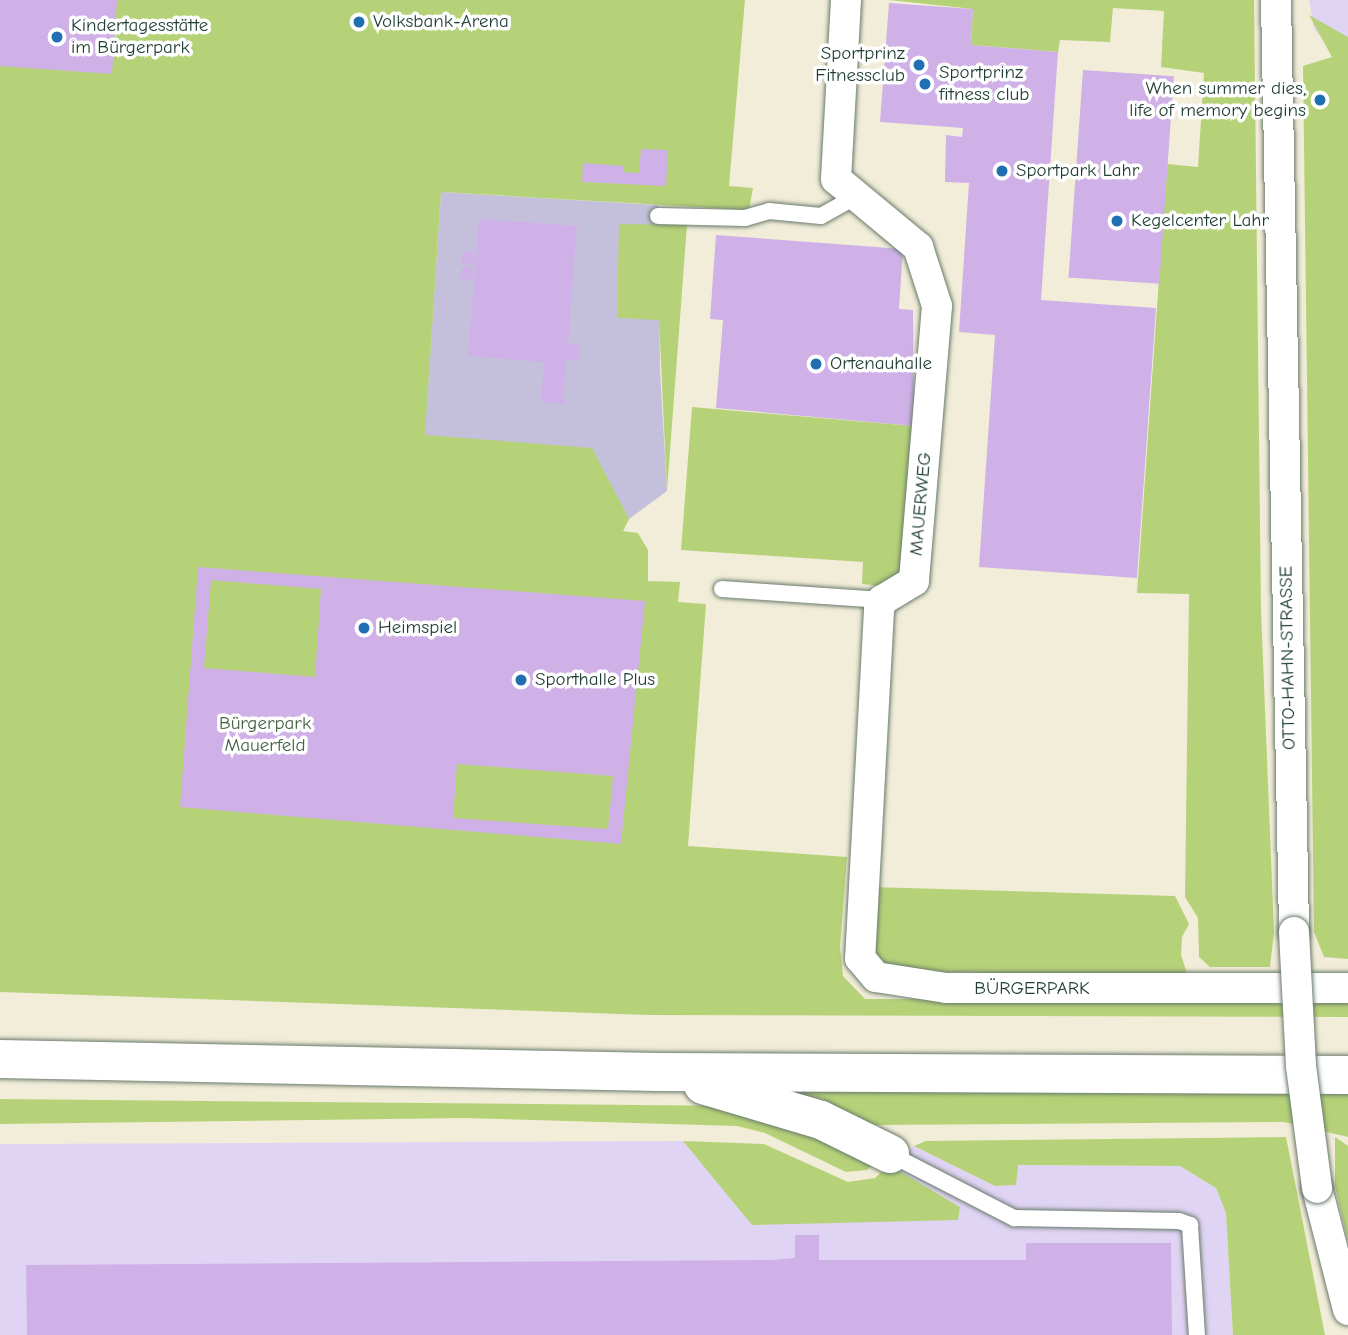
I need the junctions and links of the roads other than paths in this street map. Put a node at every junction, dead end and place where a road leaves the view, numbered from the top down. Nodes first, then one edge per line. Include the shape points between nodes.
1 (846, 0) edge
2 (1276, 0) edge
3 (855, 197) junction
4 (658, 215) dead end
5 (722, 589) dead end
6 (882, 600) junction
7 (1348, 988) edge
8 (0, 1059) edge
9 (658, 1072) junction
10 (1348, 1075) edge
11 (890, 1154) joint
12 (1348, 1310) edge
13 (1197, 1335) edge

1 - 3 street, MAUERWEG via 836,178
2 - 12 street, OTTO-HAHN-STRASSE, bridge via 1294,932 1301,1066 1318,1188
3 - 4 lane via 821,216 769,211 746,218
3 - 6 street, MAUERWEG via 918,247 937,306 914,580
5 - 6 lane
6 - 7 street, BÜRGERPARK via 858,937 860,958 876,977 946,988
8 - 9 main road
9 - 10 main road
9 - 11 main road via 821,1120
11 - 13 lane via 1014,1218 1190,1225

